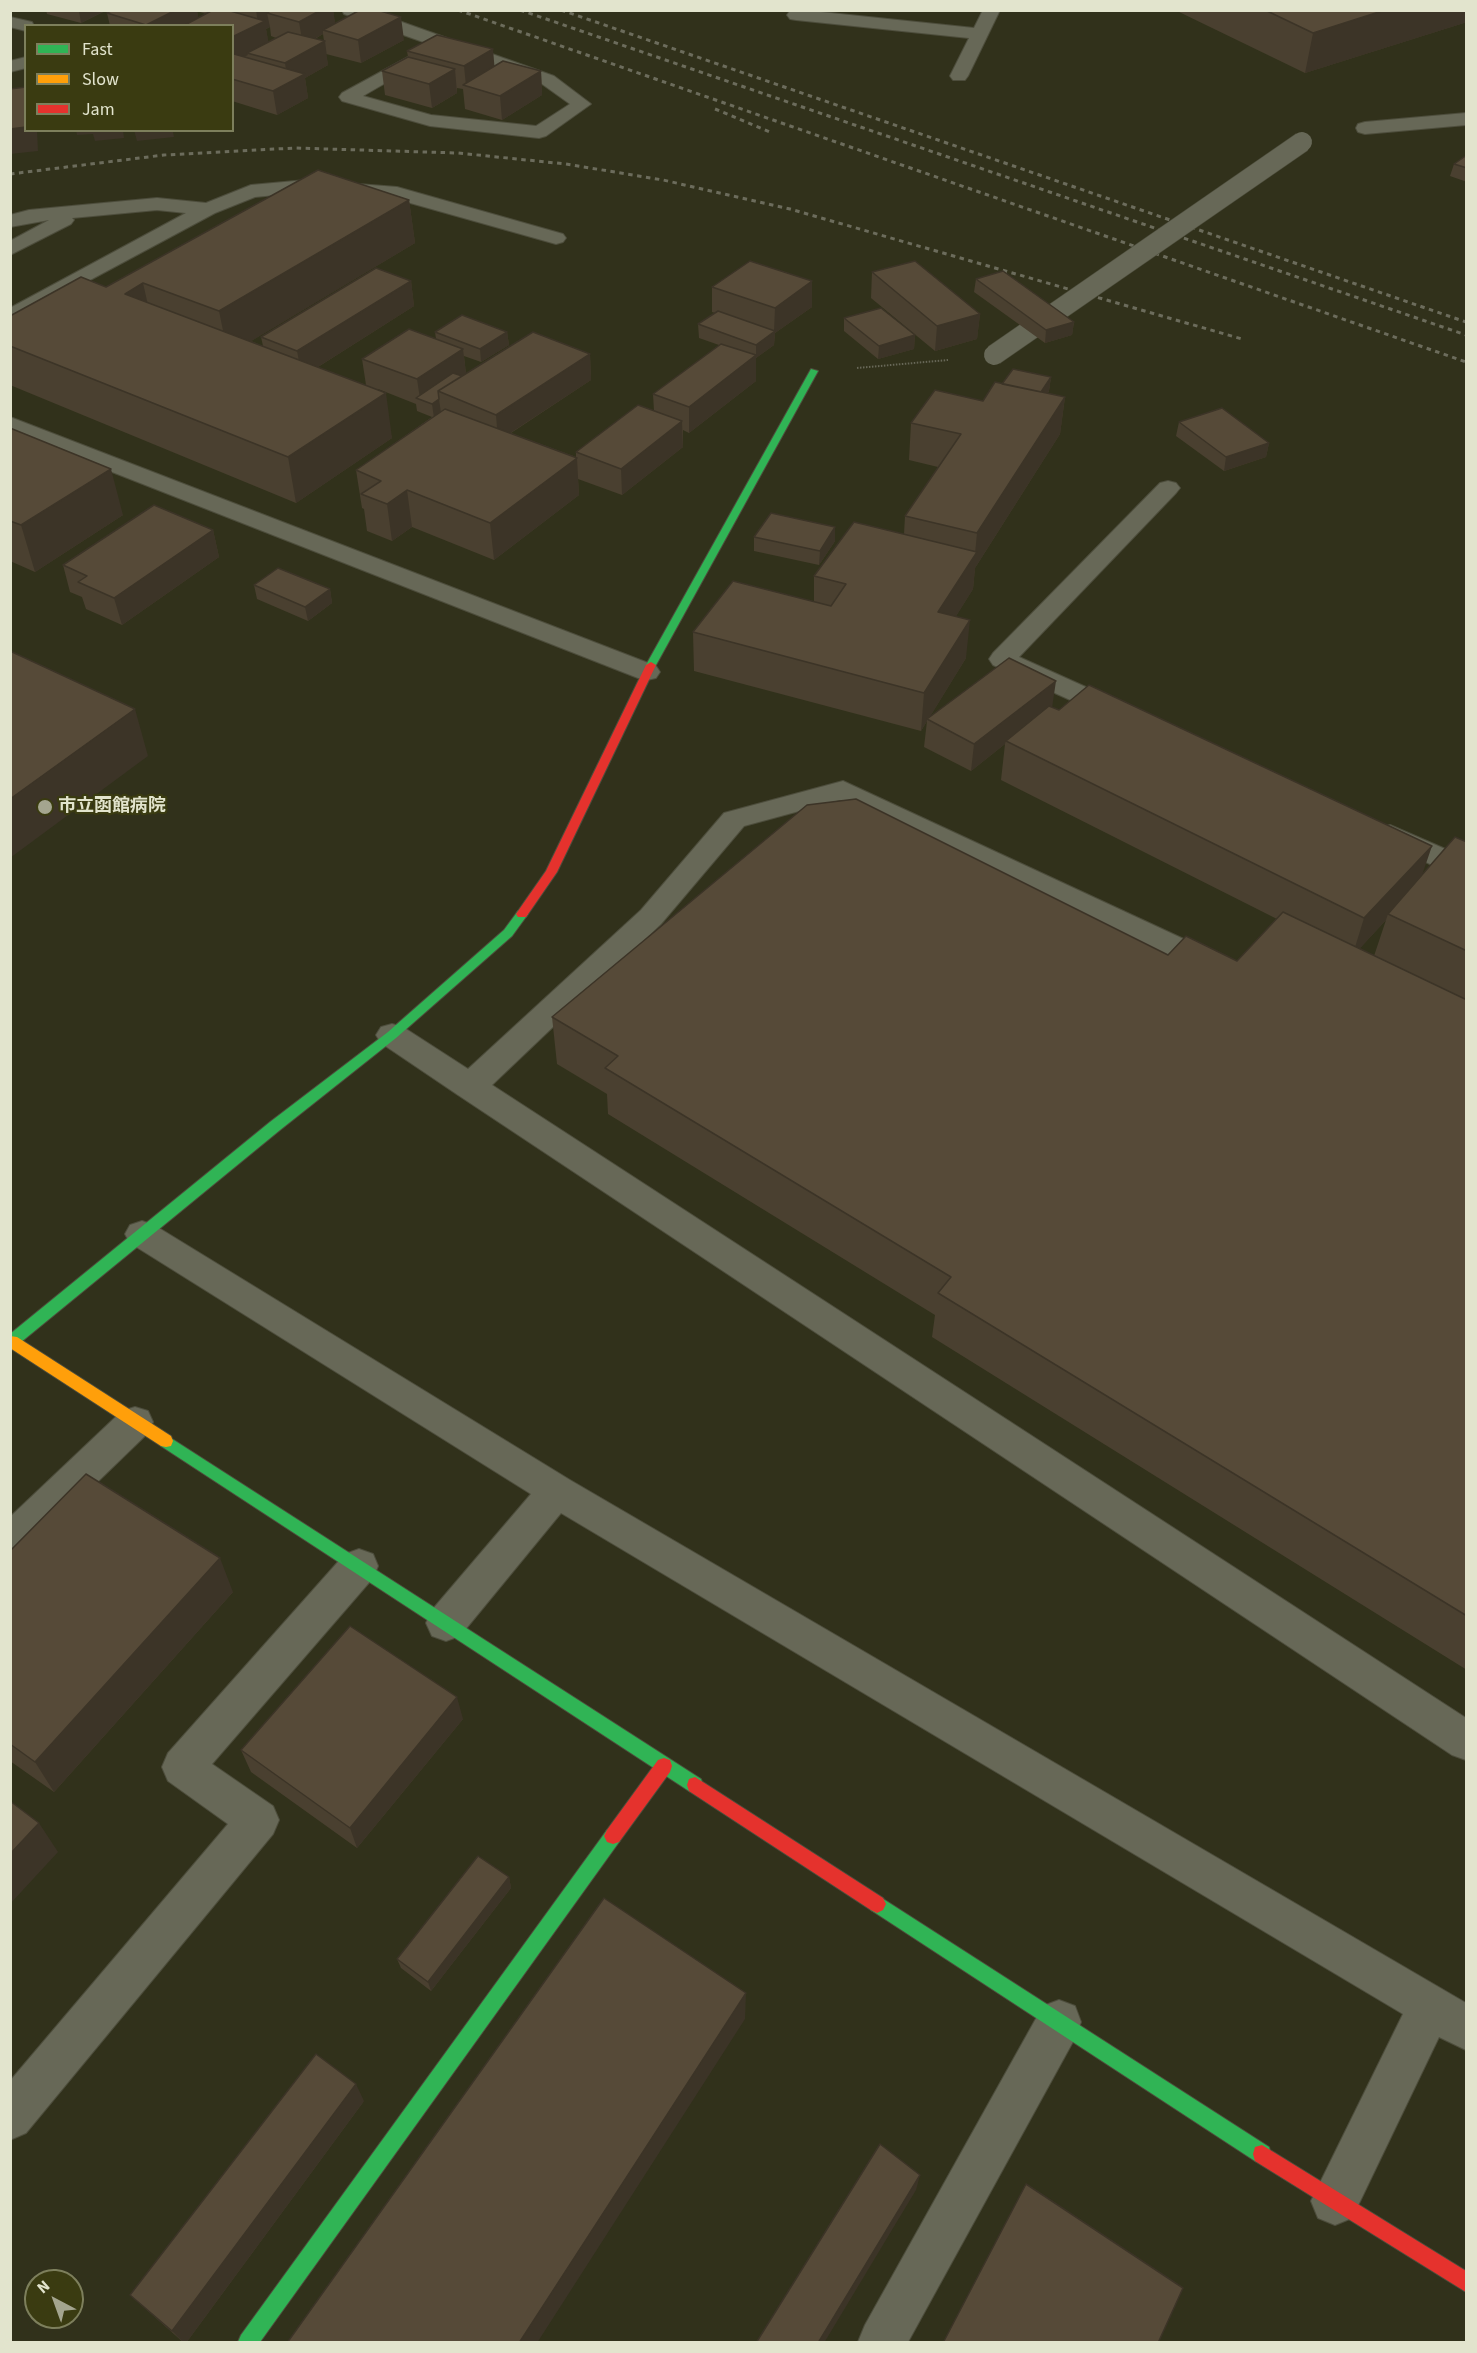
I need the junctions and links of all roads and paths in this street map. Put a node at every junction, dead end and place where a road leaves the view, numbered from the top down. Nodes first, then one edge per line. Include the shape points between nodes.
1 (350, 10) edge
2 (992, 10) edge
3 (796, 15) dead end
4 (981, 34) junction
5 (441, 44) junction
6 (959, 76) dead end
7 (1467, 119) edge
8 (1365, 128) dead end
9 (1302, 142) dead end
10 (207, 209) junction
11 (81, 211) junction
12 (10, 221) edge
13 (556, 238) dead end
14 (10, 249) edge
15 (10, 317) edge
16 (994, 355) dead end
17 (814, 371) dead end
18 (10, 424) edge
19 (1168, 488) dead end
20 (647, 672) junction
21 (1142, 722) edge
22 (1369, 825) edge
23 (1467, 868) edge
24 (1192, 955) edge
25 (392, 1035) junction
26 (469, 1087) junction
27 (142, 1234) junction
28 (11, 1342) edge
29 (135, 1422) junction
30 (557, 1491) junction
31 (10, 1542) edge
32 (359, 1566) junction
33 (446, 1623) junction
34 (1467, 1741) edge
35 (664, 1766) junction
36 (1449, 2017) edge
37 (1059, 2022) junction
38 (10, 2117) edge
39 (1335, 2201) junction
40 (1467, 2282) edge
41 (248, 2343) edge
42 (882, 2343) edge

1 - 5 street
2 - 4 street
3 - 4 street
4 - 6 street
5 - 5 street via 548,80 582,104 539,132 430,120 348,97
7 - 8 street
9 - 16 street, bridge
10 - 11 street via 157,204
10 - 13 street via 251,191 306,186 397,193
10 - 15 street
11 - 12 street
11 - 14 street
17 - 20 street
18 - 20 street
19 - 21 street via 1002,659
20 - 25 street via 551,872 508,933
22 - 23 street
24 - 26 street via 843,790 734,819 651,917
25 - 26 street
25 - 27 street
26 - 34 street
27 - 28 street
27 - 30 street
28 - 29 street
29 - 31 street
29 - 32 street
30 - 33 street
30 - 36 street
32 - 33 street
32 - 38 street via 183,1767 258,1820
33 - 35 street
35 - 37 street
35 - 41 street
36 - 39 street
37 - 39 street
37 - 42 street
39 - 40 street

